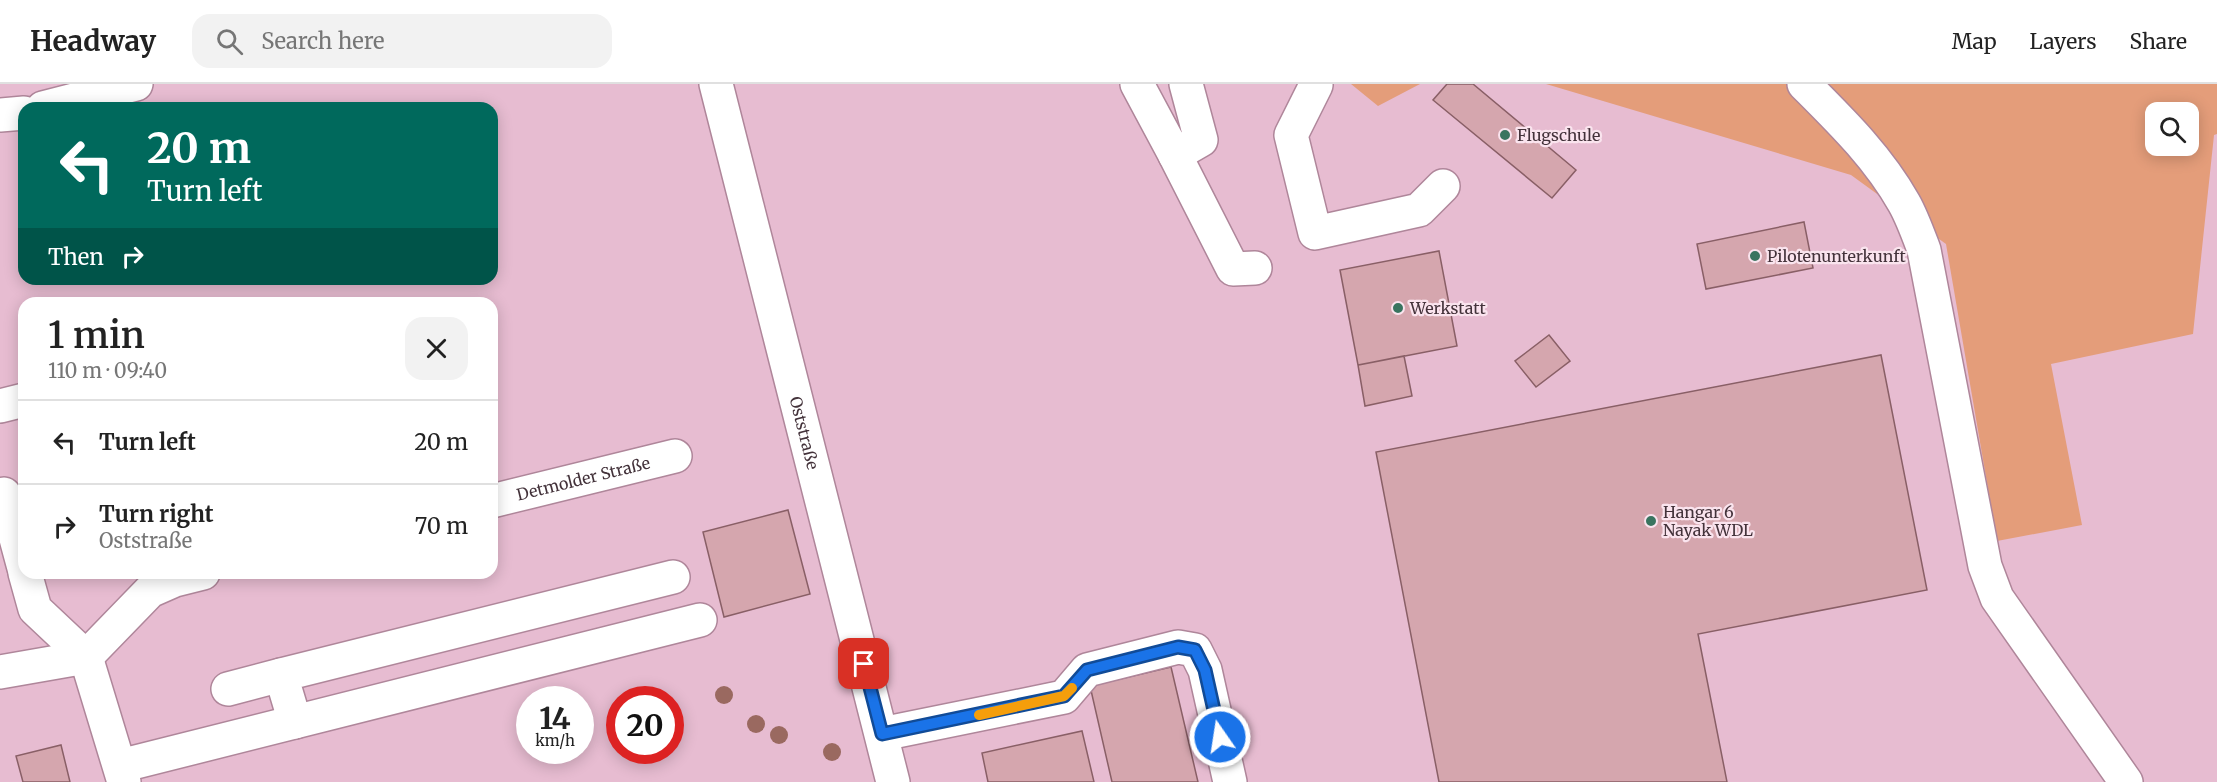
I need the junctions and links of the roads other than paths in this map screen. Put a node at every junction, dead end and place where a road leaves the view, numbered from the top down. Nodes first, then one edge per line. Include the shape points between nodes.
1 (136, 84) edge
2 (716, 84) edge
3 (1137, 84) edge
4 (1186, 84) edge
5 (1804, 84) edge
6 (1316, 85) edge
7 (66, 102) edge
8 (18, 114) edge
9 (0, 115) edge
10 (1175, 155) junction
11 (1443, 186) dead end
12 (1255, 268) dead end
13 (18, 402) edge
14 (0, 406) edge
15 (675, 456) dead end
16 (4, 494) dead end
17 (498, 500) edge
18 (18, 546) edge
19 (673, 577) dead end
20 (28, 579) edge
21 (179, 579) edge
22 (149, 582) edge
23 (700, 620) dead end
24 (86, 657) junction
25 (0, 672) edge
26 (281, 675) junction
27 (228, 689) dead end
28 (295, 722) junction
29 (882, 734) junction
30 (122, 774) edge
31 (893, 782) edge
32 (1230, 782) edge
33 (2126, 782) edge

1 - 7 lane
2 - 29 lane, Oststraße
3 - 10 lane
4 - 10 lane via 1201,140
5 - 33 lane via 1849,129 1905,204 1924,250 1984,566 1997,598
6 - 11 lane via 1291,135 1315,233 1419,210
8 - 9 lane
10 - 12 lane via 1233,269
13 - 14 lane
15 - 17 lane, Detmolder Straße
16 - 18 lane
19 - 26 lane
20 - 24 lane via 35,609
21 - 22 lane
22 - 24 lane
23 - 28 lane
24 - 25 lane
24 - 30 lane
26 - 27 lane
26 - 28 lane
28 - 30 lane
29 - 31 lane, Oststraße
29 - 32 lane via 1064,696 1087,670 1187,648 1195,650 1205,670

